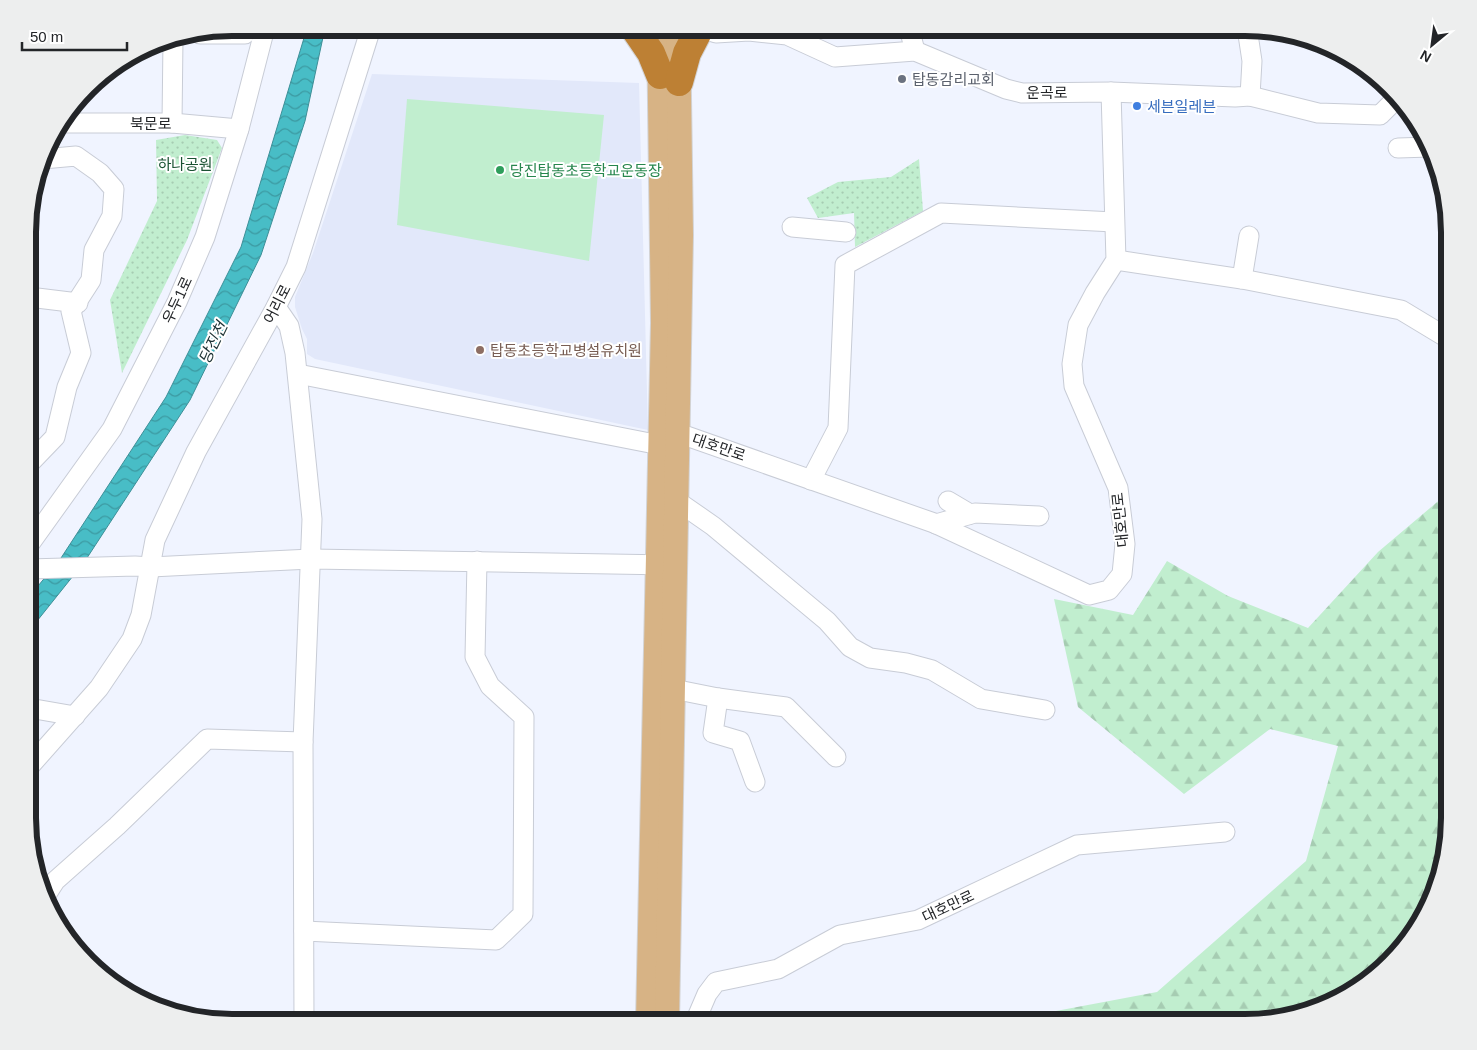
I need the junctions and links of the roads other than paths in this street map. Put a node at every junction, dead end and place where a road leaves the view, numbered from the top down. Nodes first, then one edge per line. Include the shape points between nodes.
1 (263, 36) edge
2 (368, 36) edge
3 (640, 36) edge
4 (661, 36) edge
5 (677, 36) edge
6 (696, 36) edge
7 (789, 36) edge
8 (911, 36) edge
9 (1248, 36) edge
10 (173, 46) edge
11 (915, 51) junction
12 (670, 78) junction
13 (1110, 92) junction
14 (1250, 96) junction
15 (1392, 103) edge
16 (172, 122) junction
17 (69, 123) edge
18 (239, 129) junction
19 (1422, 147) edge
20 (1398, 148) dead end
21 (51, 158) edge
22 (1114, 222) junction
23 (792, 227) dead end
24 (1249, 236) dead end
25 (1116, 260) junction
26 (845, 265) junction
27 (1242, 279) junction
28 (36, 298) edge
29 (78, 302) junction
30 (276, 306) junction
31 (1441, 334) edge
32 (298, 374) junction
33 (669, 439) junction
34 (36, 457) edge
35 (811, 480) junction
36 (948, 501) dead end
37 (677, 502) junction
38 (970, 514) junction
39 (1039, 516) dead end
40 (936, 524) junction
41 (36, 535) edge
42 (312, 558) junction
43 (477, 561) junction
44 (667, 565) junction
45 (143, 566) junction
46 (36, 569) edge
47 (673, 689) junction
48 (718, 698) junction
49 (36, 709) edge
50 (1045, 710) dead end
51 (75, 716) junction
52 (303, 742) junction
53 (836, 757) dead end
54 (36, 758) edge
55 (755, 782) dead end
56 (1225, 832) dead end
57 (50, 889) edge
58 (304, 931) junction
59 (304, 1014) edge
60 (648, 1014) edge
61 (667, 1014) edge
62 (698, 1014) edge

1 - 18 street, 우두1로
2 - 30 street, 어리로 via 296,267
3 - 12 highway
4 - 12 main road
5 - 12 main road
6 - 12 highway
7 - 11 street, 운곡로 via 835,58
8 - 11 street
9 - 14 street via 1252,61
10 - 16 street
11 - 13 street, 운곡로 via 1022,93
12 - 33 main road via 681,235
13 - 14 street, 운곡로
13 - 22 street
14 - 15 street, 운곡로 via 1318,113 1380,115
16 - 17 street, 북문로
16 - 18 street, 북문로
18 - 41 street, 우두1로 via 205,237 177,302 112,429
19 - 20 street
21 - 29 street via 76,156 100,173 114,189 112,216 94,250 91,280
22 - 25 street
22 - 26 street via 942,214
23 - 26 street via 846,226
24 - 27 street
25 - 27 street
25 - 40 street, 대호만로 via 1078,325 1072,364 1074,386 1118,488 1125,544 1122,574 1109,590 1089,595
26 - 35 street via 838,428
27 - 31 street via 1401,310
28 - 29 street
29 - 34 street via 71,311 81,353 55,438
30 - 32 street via 290,326
30 - 45 street, 어리로 via 196,452
32 - 33 street, 대호만로
32 - 42 street via 312,519
33 - 35 street, 대호만로
33 - 37 main road
33 - 44 main road
35 - 40 street, 대호만로
36 - 38 street
37 - 44 main road
37 - 50 street via 713,526 827,621 850,647 870,658 932,670 981,700
38 - 39 street
38 - 40 street
42 - 43 street
42 - 45 street
42 - 52 street
43 - 44 street
43 - 58 street via 475,657 490,686 524,717 523,914 496,940
44 - 47 main road
44 - 60 main road
45 - 46 street
45 - 51 street, 어리로 via 141,615 132,639 99,688
47 - 48 street
47 - 61 main road
48 - 53 street via 786,707
48 - 55 street via 713,733 740,741
49 - 51 street
51 - 54 street, 어리로
52 - 57 street via 207,739
52 - 58 street
56 - 62 street, 대호만로 via 1078,845 918,920 840,935 778,968 716,982
58 - 59 street

